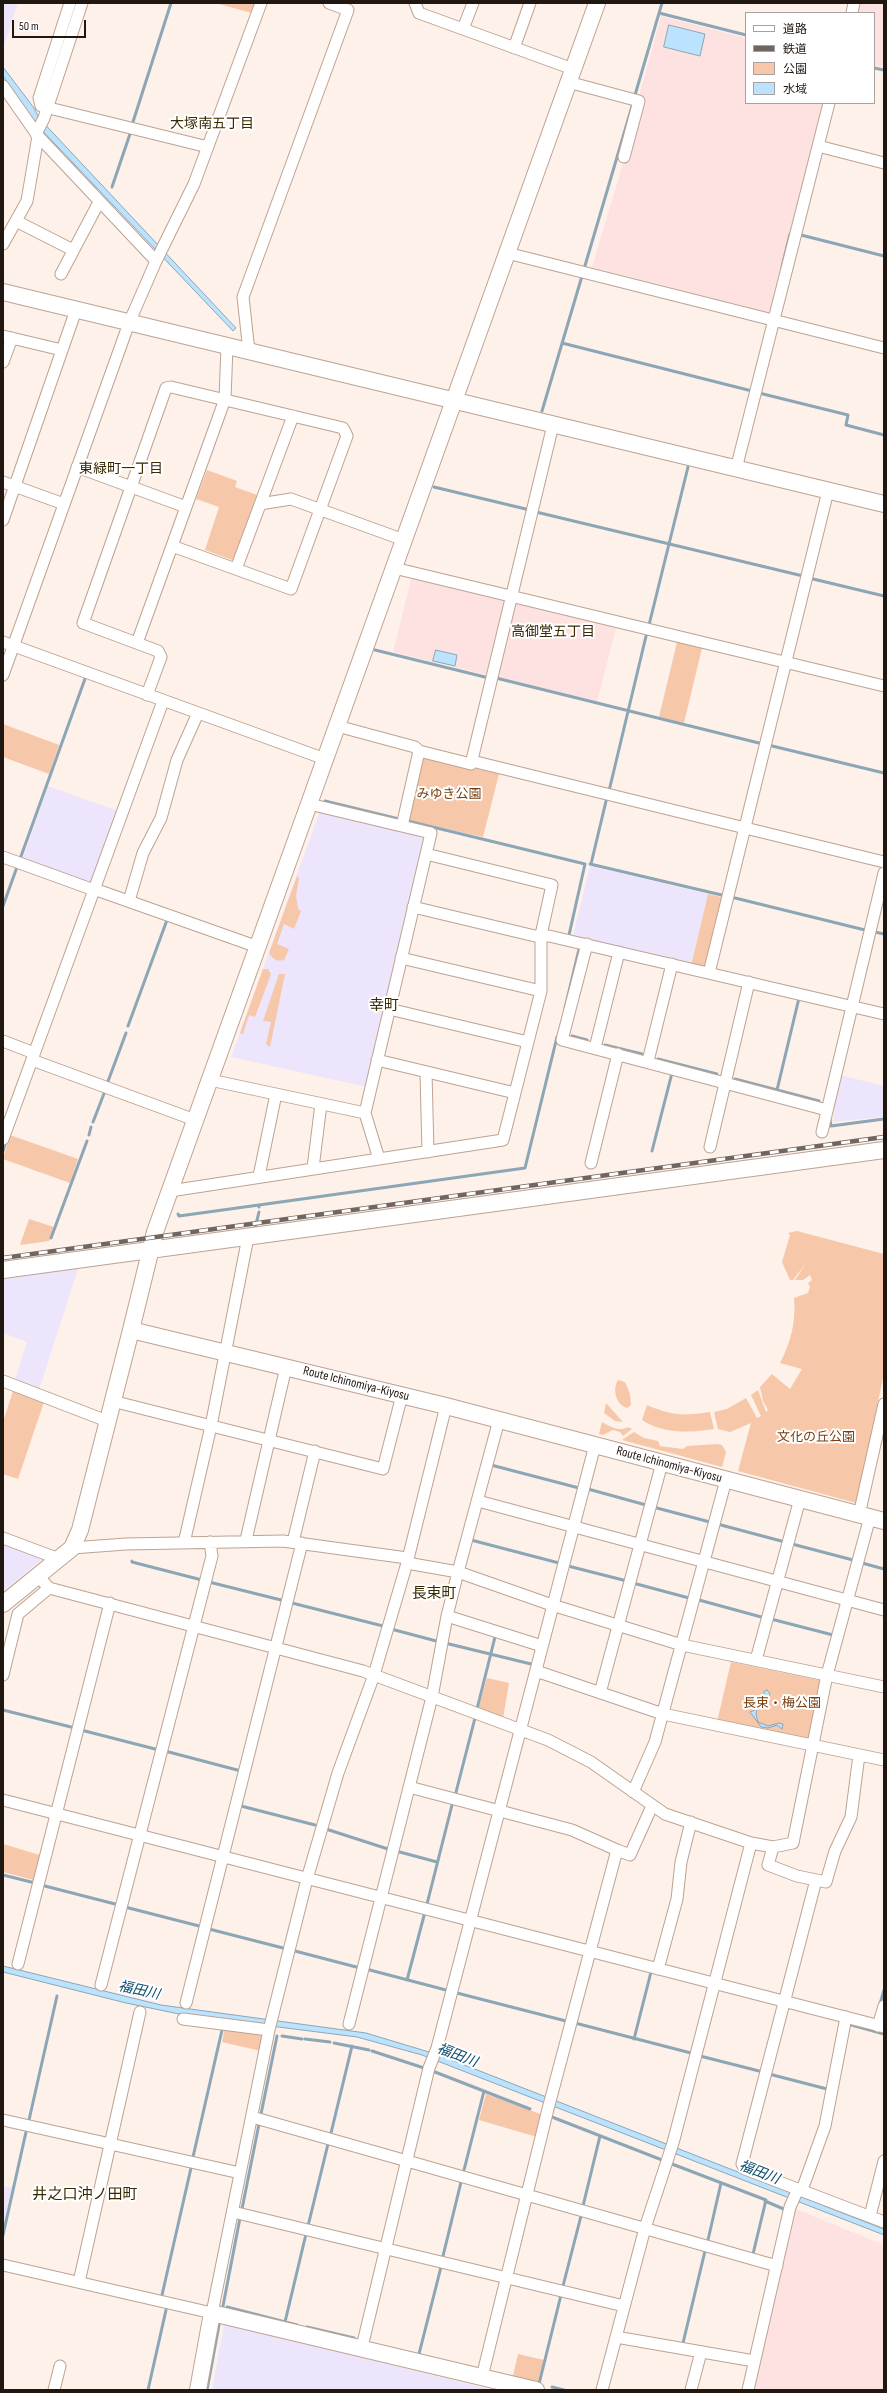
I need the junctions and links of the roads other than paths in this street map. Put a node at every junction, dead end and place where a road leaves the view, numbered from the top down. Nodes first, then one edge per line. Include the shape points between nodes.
1 (70, 3) edge
2 (82, 3) edge
3 (261, 3) edge
4 (329, 3) edge
5 (414, 3) edge
6 (473, 3) edge
7 (530, 3) edge
8 (597, 3) edge
9 (463, 29) junction
10 (514, 48) junction
11 (570, 76) junction
12 (3, 86) edge
13 (829, 104) edge
14 (46, 113) junction
15 (38, 133) junction
16 (818, 146) junction
17 (208, 147) junction
18 (624, 157) dead end
19 (884, 163) edge
20 (99, 202) junction
21 (16, 222) junction
22 (3, 244) edge
23 (73, 250) junction
24 (507, 253) junction
25 (159, 256) junction
26 (61, 274) dead end
27 (3, 292) edge
28 (76, 310) junction
29 (774, 321) junction
30 (129, 323) junction
31 (7, 337) edge
32 (227, 346) junction
33 (884, 348) edge
34 (62, 350) junction
35 (249, 351) junction
36 (3, 362) edge
37 (225, 399) junction
38 (455, 400) junction
39 (293, 416) junction
40 (553, 425) junction
41 (77, 467) junction
42 (736, 469) junction
43 (3, 482) edge
44 (15, 486) junction
45 (131, 487) junction
46 (828, 491) junction
47 (64, 504) junction
48 (260, 504) junction
49 (884, 504) edge
50 (186, 507) junction
51 (321, 508) junction
52 (3, 520) edge
53 (404, 540) junction
54 (172, 546) junction
55 (394, 568) junction
56 (236, 569) junction
57 (512, 596) junction
58 (137, 643) junction
59 (8, 644) edge
60 (786, 662) junction
61 (3, 675) edge
62 (884, 686) edge
63 (147, 695) junction
64 (163, 700) junction
65 (198, 713) junction
66 (337, 726) junction
67 (419, 751) junction
68 (325, 760) junction
69 (472, 761) junction
70 (309, 804) junction
71 (402, 826) junction
72 (745, 827) junction
73 (426, 854) junction
74 (3, 857) edge
75 (884, 862) edge
76 (884, 873) edge
77 (94, 889) junction
78 (129, 901) junction
79 (413, 907) junction
80 (541, 935) junction
81 (587, 944) junction
82 (258, 947) junction
83 (619, 952) junction
84 (401, 958) junction
85 (672, 964) junction
86 (709, 973) junction
87 (749, 982) junction
88 (540, 991) junction
89 (852, 1006) junction
90 (389, 1009) junction
91 (884, 1014) edge
92 (3, 1041) edge
93 (528, 1042) junction
94 (595, 1048) junction
95 (618, 1054) junction
96 (33, 1056) junction
97 (378, 1060) junction
98 (648, 1061) junction
99 (426, 1072) junction
100 (210, 1080) junction
101 (724, 1083) junction
102 (515, 1093) junction
103 (276, 1094) junction
104 (321, 1104) junction
105 (827, 1110) junction
106 (365, 1113) junction
107 (196, 1120) junction
108 (822, 1132) dead end
109 (3, 1139) edge
110 (710, 1147) dead end
111 (884, 1150) edge
112 (428, 1152) junction
113 (379, 1159) junction
114 (591, 1163) dead end
115 (314, 1168) junction
116 (259, 1176) junction
117 (170, 1191) junction
118 (248, 1237) junction
119 (151, 1249) junction
120 (3, 1270) edge
121 (131, 1330) junction
122 (226, 1353) junction
123 (286, 1367) junction
124 (3, 1381) edge
125 (402, 1395) junction
126 (112, 1402) junction
127 (884, 1404) edge
128 (446, 1406) junction
129 (498, 1420) junction
130 (107, 1421) junction
131 (211, 1426) junction
132 (269, 1440) junction
133 (595, 1445) junction
134 (315, 1451) junction
135 (662, 1463) junction
136 (726, 1480) junction
137 (800, 1499) junction
138 (478, 1501) junction
139 (871, 1518) edge
140 (573, 1527) junction
141 (3, 1538) edge
142 (246, 1540) junction
143 (210, 1542) junction
144 (297, 1542) junction
145 (184, 1543) junction
146 (640, 1545) junction
147 (72, 1548) junction
148 (59, 1559) junction
149 (407, 1561) junction
150 (704, 1562) junction
151 (458, 1572) junction
152 (38, 1576) junction
153 (778, 1582) junction
154 (50, 1588) junction
155 (847, 1600) junction
156 (3, 1604) edge
157 (110, 1604) junction
158 (552, 1604) junction
159 (884, 1610) edge
160 (447, 1616) junction
161 (194, 1625) junction
162 (617, 1625) junction
163 (682, 1644) junction
164 (542, 1646) junction
165 (277, 1647) junction
166 (756, 1660) junction
167 (536, 1671) junction
168 (3, 1675) edge
169 (374, 1675) junction
170 (828, 1675) junction
171 (884, 1687) edge
172 (600, 1692) junction
173 (432, 1697) junction
174 (663, 1714) junction
175 (521, 1730) junction
176 (813, 1746) junction
177 (859, 1755) junction
178 (884, 1758) edge
179 (409, 1787) junction
180 (633, 1792) junction
181 (3, 1800) edge
182 (652, 1806) junction
183 (500, 1810) junction
184 (57, 1814) junction
185 (691, 1822) junction
186 (140, 1836) junction
187 (751, 1843) junction
188 (773, 1847) junction
189 (617, 1850) junction
190 (224, 1858) junction
191 (307, 1879) junction
192 (816, 1880) junction
193 (381, 1898) junction
194 (471, 1920) junction
195 (589, 1951) junction
196 (18, 1964) dead end
197 (658, 1969) junction
198 (713, 1983) junction
199 (101, 1985) dead end
200 (784, 2001) junction
201 (186, 2003) dead end
202 (884, 2006) edge
203 (140, 2012) dead end
204 (846, 2017) junction
205 (183, 2019) dead end
206 (349, 2024) dead end
207 (881, 2027) edge
208 (269, 2029) junction
209 (252, 2117) junction
210 (3, 2120) edge
211 (110, 2145) junction
212 (407, 2161) junction
213 (884, 2161) edge
214 (240, 2172) junction
215 (799, 2190) junction
216 (527, 2195) junction
217 (233, 2212) junction
218 (870, 2216) junction
219 (884, 2222) edge
220 (644, 2228) junction
221 (386, 2249) junction
222 (3, 2265) edge
223 (777, 2266) junction
224 (507, 2278) junction
225 (79, 2282) junction
226 (624, 2306) junction
227 (212, 2312) junction
228 (616, 2337) junction
229 (362, 2347) junction
230 (701, 2352) junction
231 (754, 2361) junction
232 (60, 2366) dead end
233 (482, 2377) junction
234 (54, 2390) edge
235 (198, 2390) edge
236 (536, 2390) edge
237 (602, 2390) edge
238 (691, 2390) edge
239 (748, 2390) edge

1 - 14 street via 39,98
2 - 14 street
3 - 17 street
4 - 35 street via 348,10 243,297
5 - 9 street via 419,13
6 - 9 street
7 - 10 street
8 - 11 street
9 - 10 street
10 - 11 street
11 - 18 street via 639,101
11 - 24 street
12 - 15 street
13 - 16 street
14 - 15 street
14 - 17 street
15 - 20 street
15 - 21 street via 27,201
16 - 19 street
16 - 29 street
17 - 25 street via 194,184
20 - 23 street
20 - 25 street
21 - 22 street
21 - 23 street
23 - 26 street
24 - 29 street
24 - 38 street
25 - 30 street
27 - 28 street
28 - 30 street
28 - 34 street
29 - 33 street
29 - 42 street
30 - 32 street
30 - 41 street
31 - 34 street
31 - 36 street
32 - 35 street
32 - 37 street
34 - 44 street
35 - 38 street
37 - 39 street
37 - 45 street via 166,388
37 - 50 street
38 - 40 street
38 - 53 street
39 - 48 street
39 - 51 street via 343,428 347,436
40 - 42 street
40 - 57 street
41 - 45 street
41 - 47 street
42 - 46 street
43 - 44 street
44 - 47 street
44 - 52 street
45 - 50 street
45 - 58 street via 83,623
46 - 49 street
46 - 60 street
47 - 59 street
48 - 51 street via 291,499
48 - 56 street
50 - 54 street
51 - 53 street
51 - 56 street via 292,589
53 - 55 street
54 - 56 street
54 - 58 street
55 - 57 street
55 - 66 street
57 - 60 street
57 - 69 street
58 - 63 street via 158,651 161,657
59 - 61 street
59 - 63 street
60 - 62 street
60 - 72 street
63 - 64 street
64 - 65 street
64 - 77 street
65 - 68 street
65 - 78 street via 177,760 161,818 144,853
66 - 67 street via 415,747
66 - 68 street
67 - 69 street via 471,764
67 - 71 street
68 - 70 street
69 - 72 street
70 - 71 street
70 - 82 street
71 - 73 street via 430,833
72 - 75 street
72 - 86 street
73 - 79 street
73 - 80 street via 552,885
74 - 77 street
76 - 89 street
77 - 78 street
77 - 96 street
78 - 82 street
79 - 80 street via 535,936
79 - 84 street
80 - 81 street
80 - 88 street
81 - 83 street
81 - 94 street via 562,1040
82 - 100 street
83 - 85 street
83 - 94 street
84 - 88 street
84 - 90 street
85 - 86 street
85 - 98 street
86 - 87 street
87 - 89 street
87 - 101 street
88 - 93 street
89 - 91 street
89 - 105 street
90 - 93 street
90 - 97 street
92 - 96 street
93 - 102 street
94 - 95 street
95 - 98 street
95 - 114 street
96 - 107 street
96 - 109 street
97 - 99 street
97 - 106 street
98 - 101 street
99 - 102 street
99 - 112 street
100 - 103 street
100 - 107 street
101 - 105 street
101 - 110 street
102 - 112 street via 503,1140
103 - 104 street
103 - 116 street
104 - 106 street
104 - 115 street
105 - 108 street
106 - 113 street
107 - 117 street
111 - 118 street
112 - 113 street
113 - 115 street
115 - 116 street
116 - 117 street
117 - 119 street
118 - 119 street
118 - 122 street
119 - 120 street
119 - 121 street
121 - 122 street, Route Ichinomiya-Kiyosu
121 - 126 street
122 - 123 street, Route Ichinomiya-Kiyosu
122 - 131 street
123 - 125 street, Route Ichinomiya-Kiyosu
123 - 132 street
124 - 130 street
125 - 128 street, Route Ichinomiya-Kiyosu
125 - 134 street via 382,1468
126 - 130 street
126 - 131 street
127 - 139 street
128 - 129 street, Route Ichinomiya-Kiyosu
128 - 149 street
129 - 133 street, Route Ichinomiya-Kiyosu
129 - 138 street
130 - 147 street via 80,1530
131 - 132 street
131 - 145 street
132 - 134 street
132 - 142 street
133 - 135 street, Route Ichinomiya-Kiyosu
133 - 140 street
134 - 144 street
135 - 136 street, Route Ichinomiya-Kiyosu
135 - 146 street
136 - 137 street, Route Ichinomiya-Kiyosu
136 - 150 street
137 - 139 street, Route Ichinomiya-Kiyosu
137 - 153 street
138 - 140 street
138 - 151 street
139 - 155 street
140 - 146 street
140 - 158 street
141 - 148 street
142 - 143 street
142 - 144 street
143 - 145 street
143 - 161 street via 212,1556
144 - 149 street
144 - 165 street
145 - 147 street
146 - 150 street
146 - 162 street
147 - 148 street
148 - 152 street
149 - 151 street
149 - 169 street
150 - 153 street
150 - 163 street
151 - 158 street
151 - 160 street
152 - 154 street
152 - 156 street
153 - 155 street
153 - 166 street
154 - 157 street
154 - 168 street via 18,1614
155 - 159 street
155 - 170 street
157 - 161 street
157 - 184 street
158 - 162 street
158 - 164 street
160 - 164 street
160 - 173 street
161 - 165 street
161 - 186 street
162 - 163 street
162 - 172 street
163 - 166 street
163 - 174 street
164 - 167 street
165 - 169 street
165 - 190 street
166 - 170 street
167 - 172 street
167 - 175 street
169 - 173 street
169 - 191 street via 338,1773
170 - 171 street
170 - 176 street
172 - 174 street
173 - 175 street
173 - 179 street
174 - 176 street
174 - 180 street via 655,1742
175 - 180 street via 548,1740 591,1762
175 - 183 street
176 - 177 street
176 - 188 street via 793,1843
177 - 178 street
177 - 192 street via 851,1817 835,1851 826,1882
179 - 183 street
179 - 193 street
180 - 182 street
181 - 184 street
182 - 185 street via 665,1814
182 - 189 street via 630,1854
183 - 189 street via 572,1830
183 - 194 street
184 - 186 street
184 - 196 street
185 - 187 street
185 - 197 street via 681,1862 677,1899
186 - 190 street
186 - 199 street
187 - 188 street
187 - 198 street
188 - 192 street via 768,1865
189 - 195 street
190 - 191 street
190 - 201 street
191 - 193 street
191 - 208 street
192 - 200 street
193 - 194 street
193 - 206 street
194 - 195 street
194 - 212 street
195 - 197 street
195 - 216 street
197 - 198 street
198 - 200 street
198 - 220 street via 670,2155
200 - 204 street
200 - 215 street via 742,2164 745,2169
202 - 207 street
203 - 211 street
204 - 207 street
204 - 215 street via 825,2126
205 - 208 street
208 - 209 street
209 - 212 street
209 - 214 street
210 - 211 street
211 - 214 street
211 - 225 street
212 - 216 street
212 - 221 street
213 - 218 street
214 - 217 street
215 - 218 street
215 - 223 street via 792,2204
216 - 220 street
216 - 224 street
217 - 221 street
217 - 227 street
218 - 219 street
220 - 223 street
220 - 226 street
221 - 224 street
221 - 229 street
222 - 225 street
223 - 231 street
224 - 226 street
224 - 233 street
225 - 227 street
226 - 228 street
227 - 229 street
227 - 235 street
228 - 230 street
228 - 237 street
229 - 233 street
230 - 231 street
230 - 238 street
231 - 239 street
232 - 234 street
233 - 236 street

